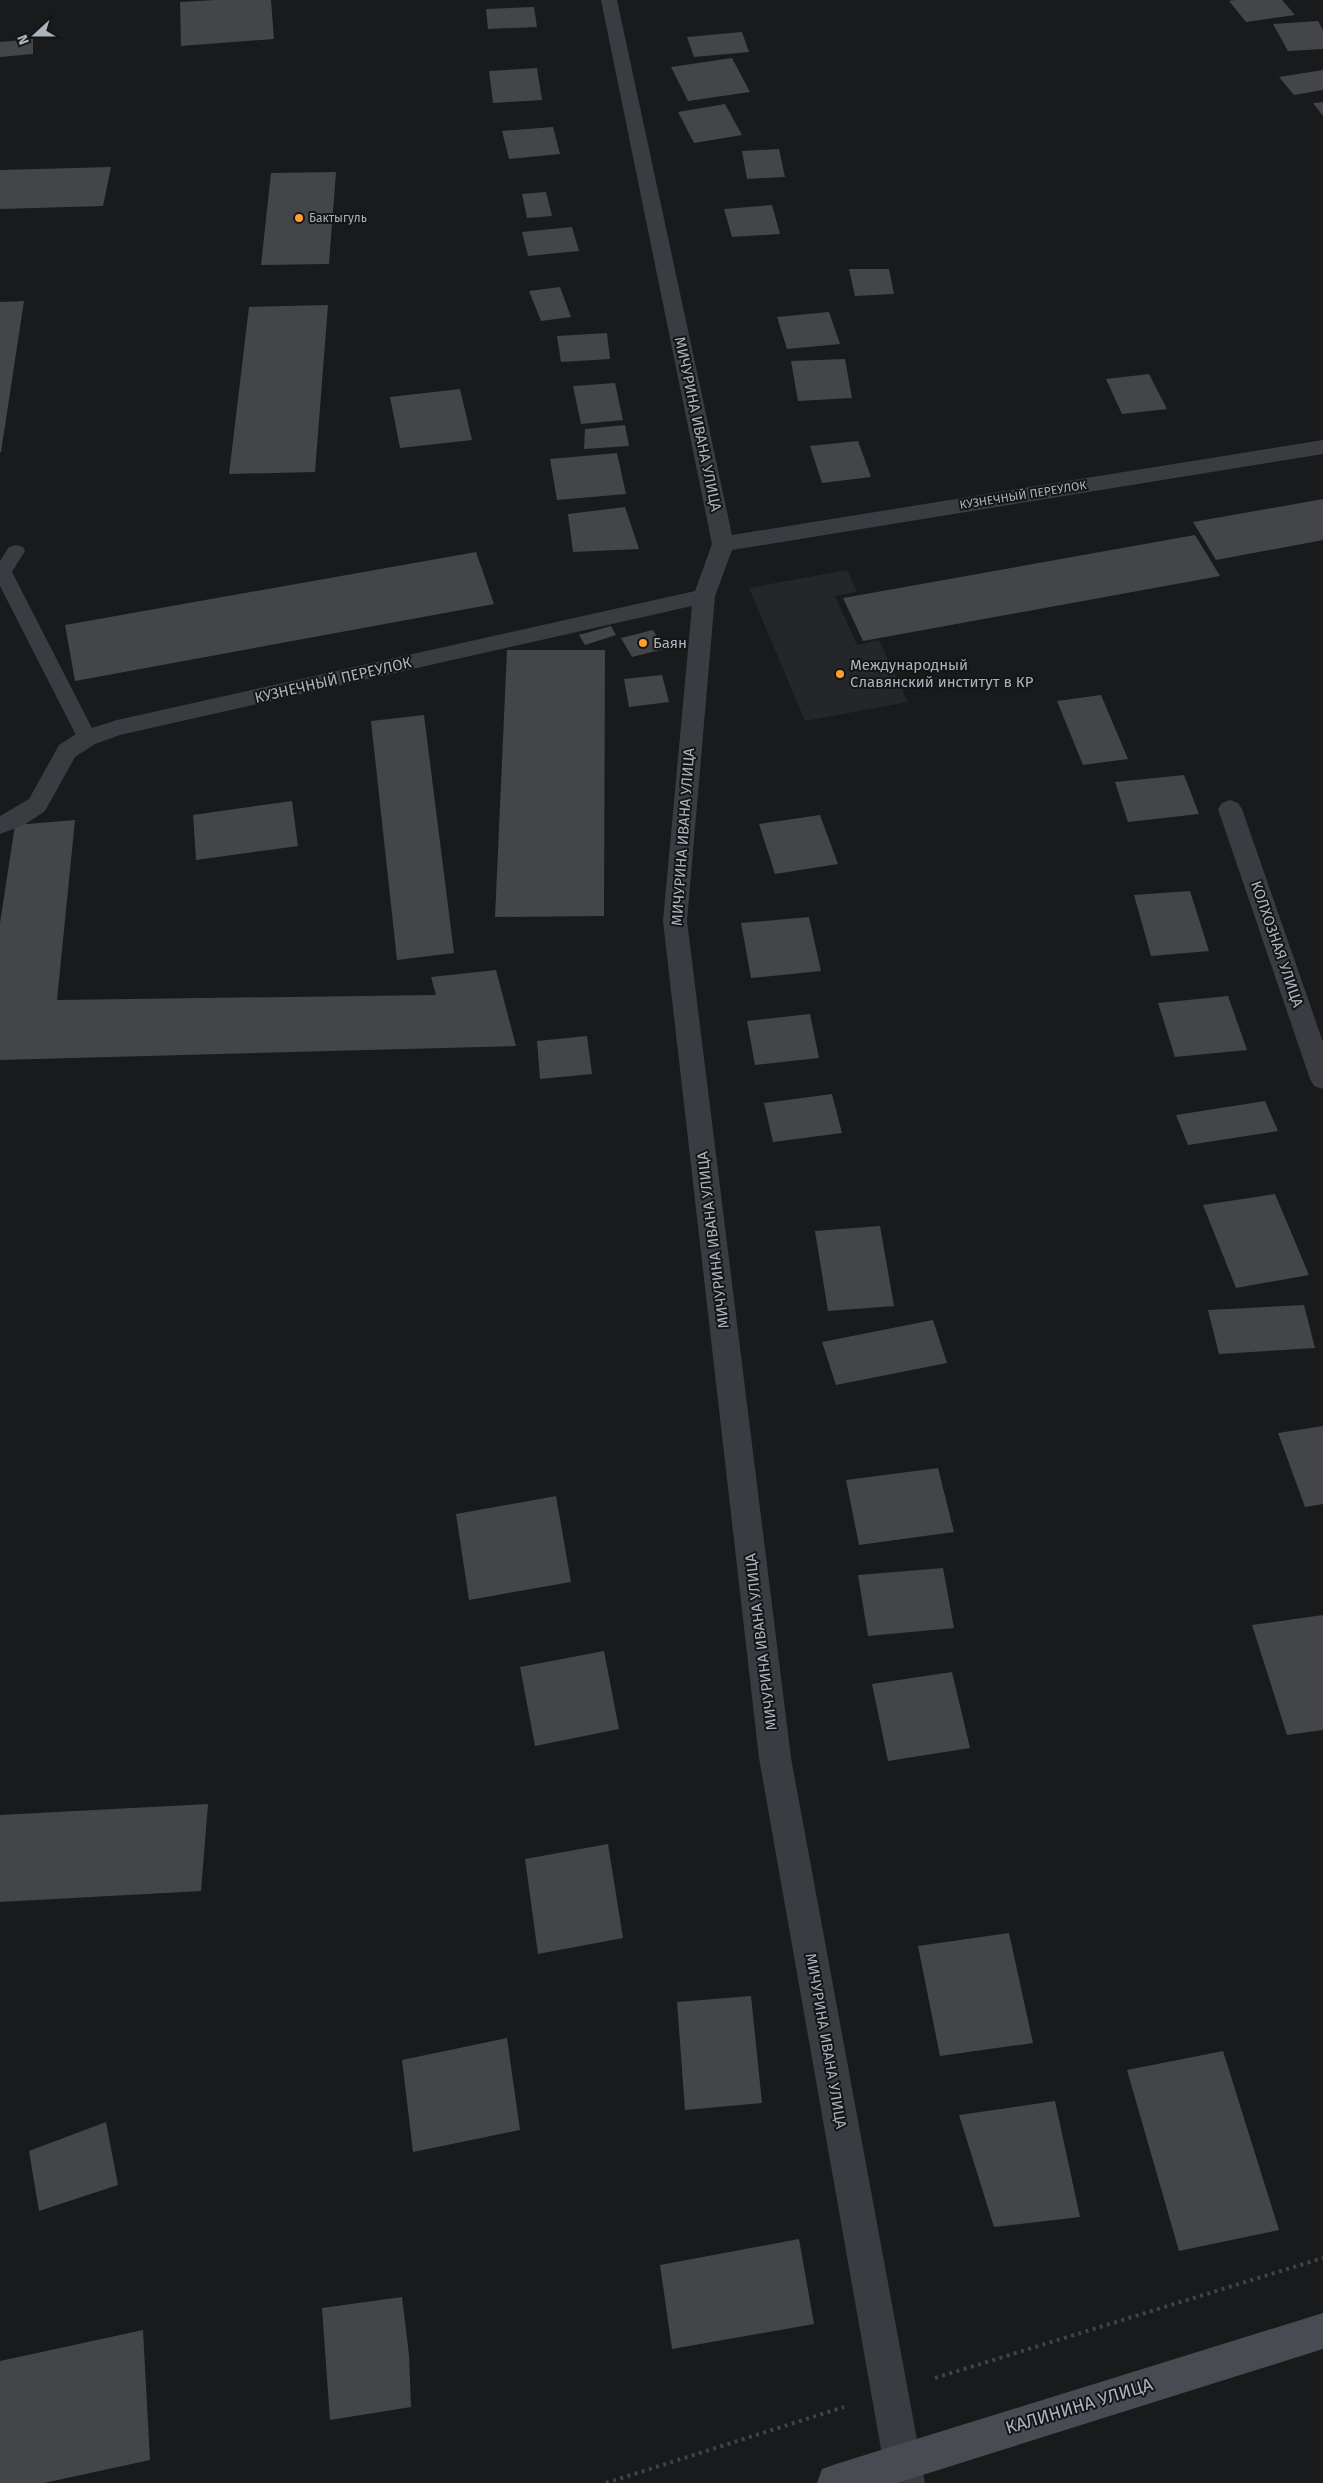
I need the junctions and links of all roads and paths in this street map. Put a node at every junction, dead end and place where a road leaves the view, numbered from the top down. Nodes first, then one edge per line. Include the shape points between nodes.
1 (609, 0) edge
2 (1323, 447) edge
3 (724, 544) junction
4 (16, 551) dead end
5 (1, 574) edge
6 (704, 596) junction
7 (87, 738) junction
8 (1230, 809) dead end
9 (0, 825) edge
10 (1323, 1079) edge
11 (1323, 2258) edge
12 (1323, 2331) edge
13 (890, 2392) junction
14 (904, 2472) edge
15 (606, 2483) edge
16 (836, 2483) edge

1 - 3 street, МИЧУРИНА ИВАНА УЛИЦА
2 - 3 street, КУЗНЕЧНЫЙ ПЕРЕУЛОК
3 - 6 street, МИЧУРИНА ИВАНА УЛИЦА
4 - 5 lane
5 - 7 lane
6 - 7 street, КУЗНЕЧНЫЙ ПЕРЕУЛОК via 117,728
6 - 13 street, МИЧУРИНА ИВАНА УЛИЦА via 674,922 775,1758
7 - 9 street, КУЗНЕЧНЫЙ ПЕРЕУЛОК via 66,751 37,805
8 - 10 street, КОЛХОЗНАЯ УЛИЦА
11 - 13 path
12 - 14 main road, КАЛИНИНА УЛИЦА
13 - 14 street, МИЧУРИНА ИВАНА УЛИЦА
13 - 15 path
14 - 16 main road, КАЛИНИНА УЛИЦА

